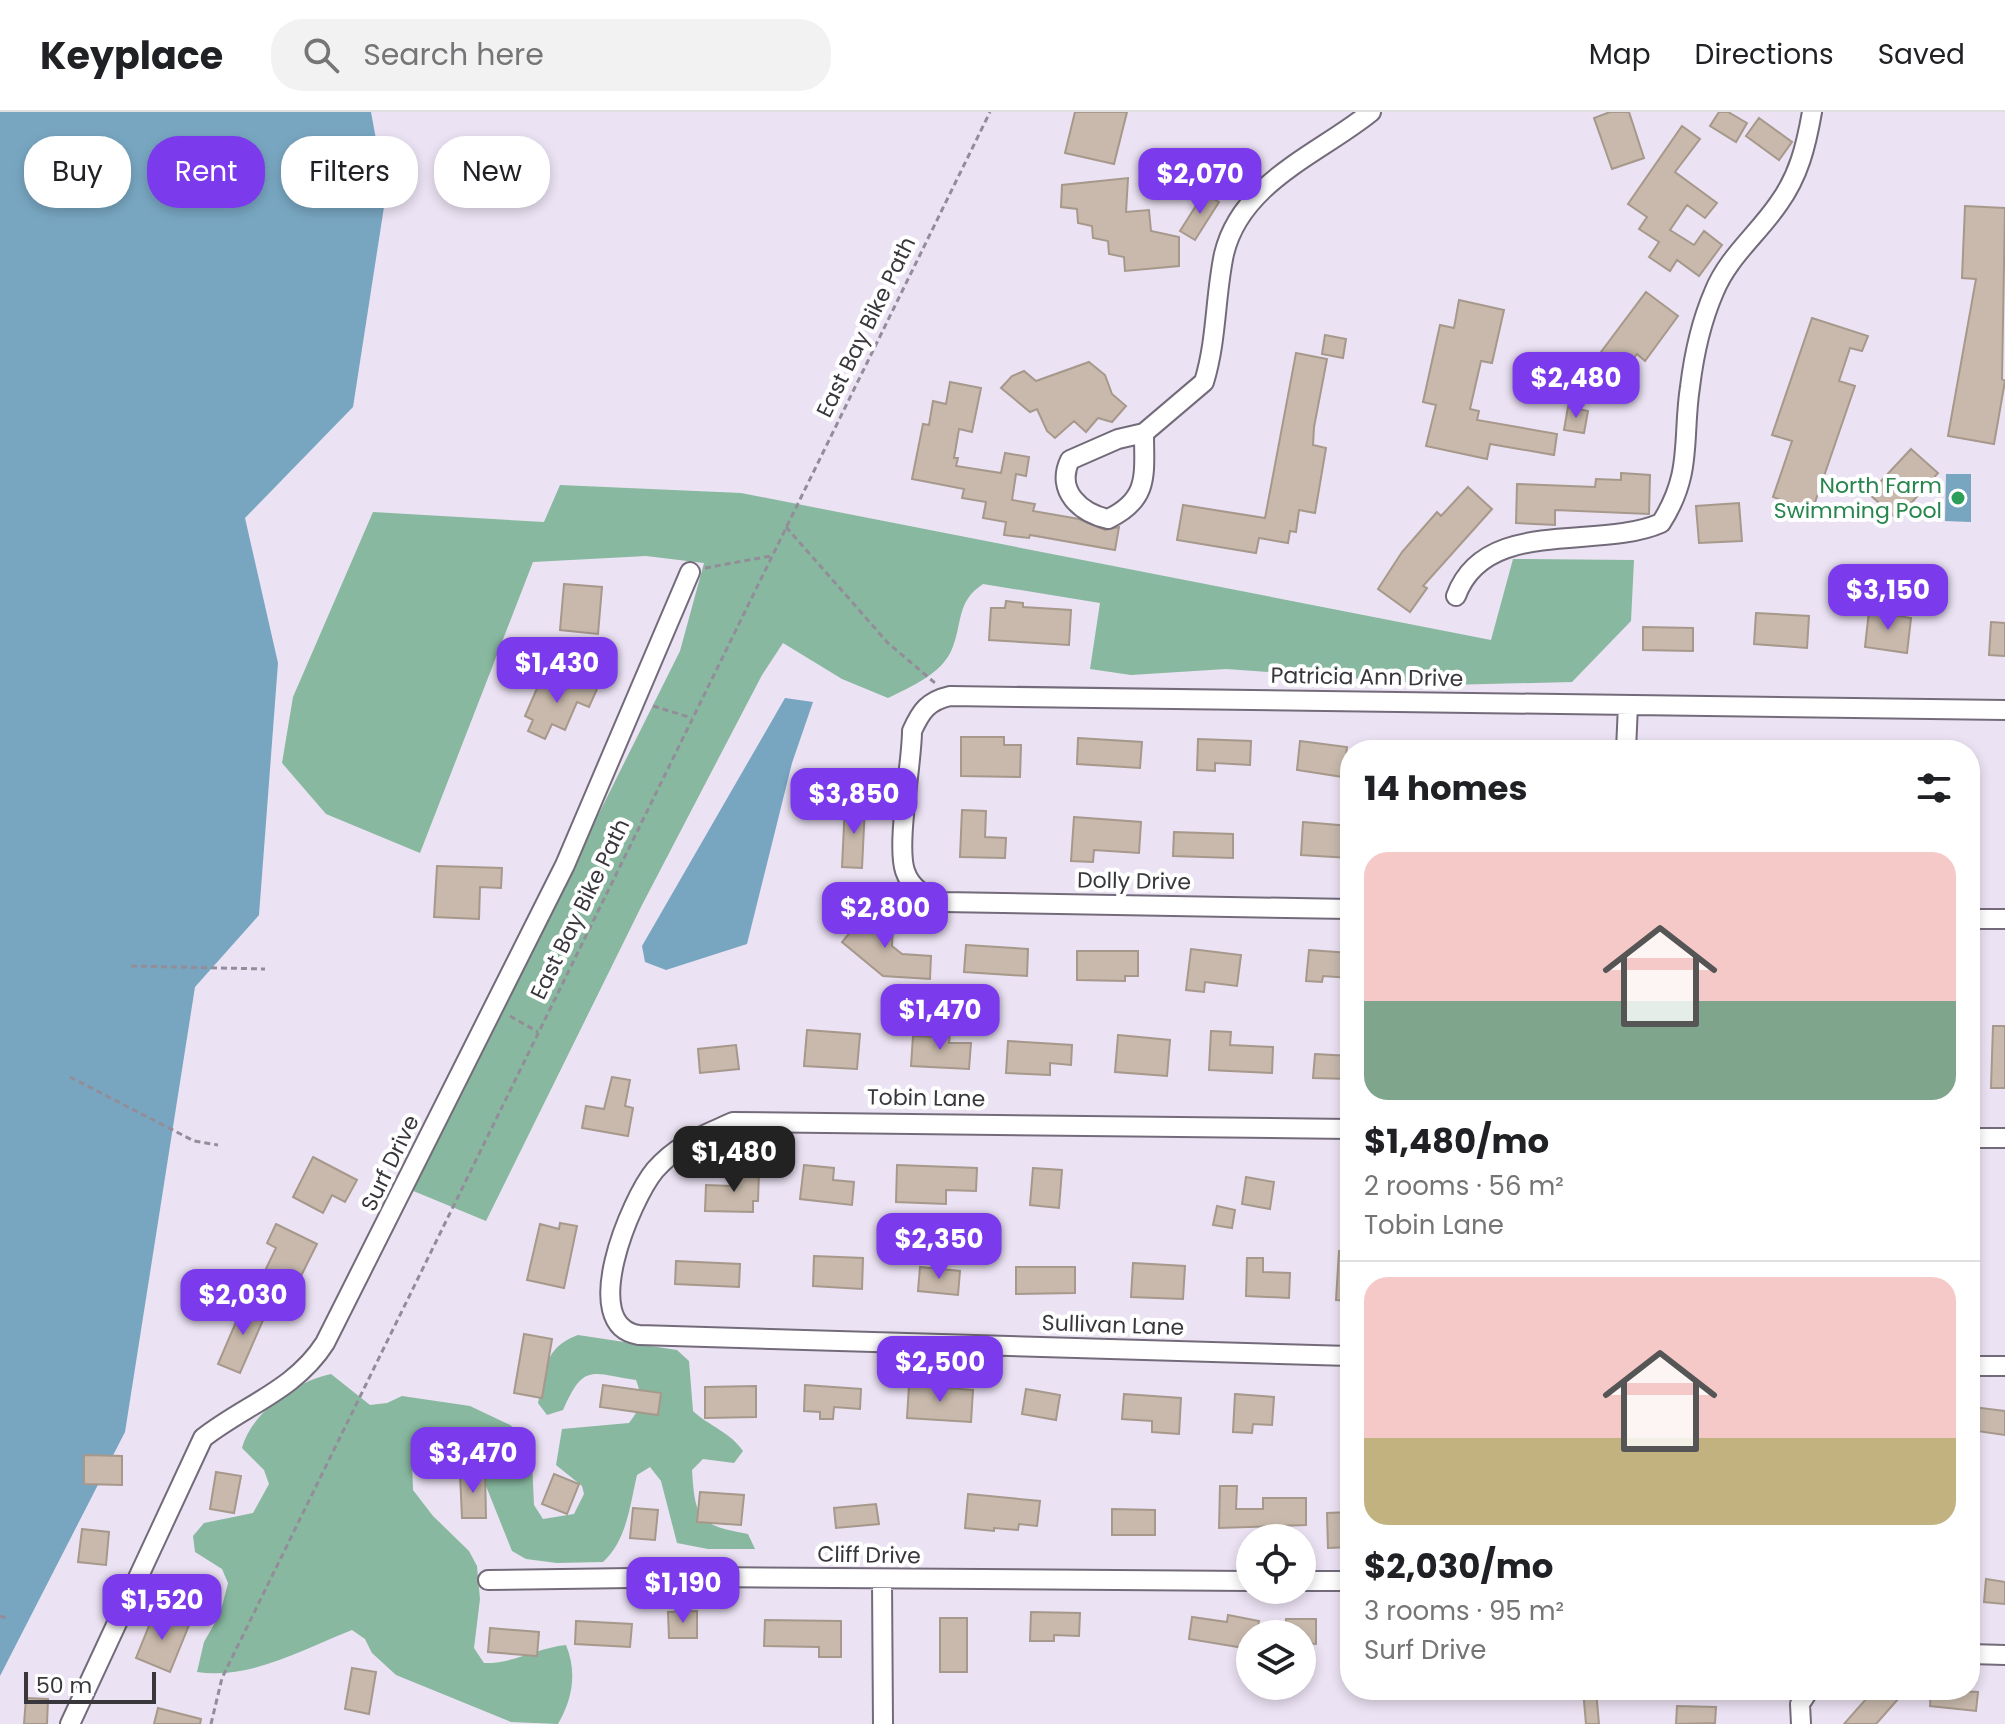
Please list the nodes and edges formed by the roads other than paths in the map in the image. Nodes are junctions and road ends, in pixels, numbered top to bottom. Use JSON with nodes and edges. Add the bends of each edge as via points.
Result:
{"nodes":[{"id":1,"x":1371,"y":112,"type":"edge"},
{"id":2,"x":1812,"y":112,"type":"edge"},
{"id":3,"x":1144,"y":433,"type":"junction"},
{"id":4,"x":690,"y":572,"type":"road end"},
{"id":5,"x":1456,"y":596,"type":"dead end"},
{"id":6,"x":1628,"y":705,"type":"junction"},
{"id":7,"x":2005,"y":710,"type":"edge"},
{"id":8,"x":1626,"y":740,"type":"edge"},
{"id":9,"x":919,"y":892,"type":"joint"},
{"id":10,"x":1340,"y":909,"type":"edge"},
{"id":11,"x":1980,"y":919,"type":"edge"},
{"id":12,"x":2005,"y":919,"type":"edge"},
{"id":13,"x":1340,"y":1129,"type":"edge"},
{"id":14,"x":1980,"y":1138,"type":"edge"},
{"id":15,"x":2005,"y":1138,"type":"edge"},
{"id":16,"x":612,"y":1300,"type":"joint"},
{"id":17,"x":1340,"y":1356,"type":"edge"},
{"id":18,"x":1980,"y":1366,"type":"edge"},
{"id":19,"x":2005,"y":1366,"type":"edge"},
{"id":20,"x":488,"y":1580,"type":"dead end"},
{"id":21,"x":882,"y":1580,"type":"junction"},
{"id":22,"x":1236,"y":1581,"type":"edge"},
{"id":23,"x":1316,"y":1581,"type":"edge"},
{"id":24,"x":1340,"y":1581,"type":"edge"},
{"id":25,"x":1980,"y":1654,"type":"edge"},
{"id":26,"x":2005,"y":1655,"type":"edge"},
{"id":27,"x":1803,"y":1700,"type":"edge"},
{"id":28,"x":70,"y":1724,"type":"edge"},
{"id":29,"x":883,"y":1724,"type":"edge"},
{"id":30,"x":1801,"y":1724,"type":"edge"}],
"edges":[{"from":1,"to":3,"type":"street","via":[[1259,191],[1245,208],[1225,251],[1204,382]]},
{"from":2,"to":5,"type":"street","via":[[1795,178],[1714,291],[1696,345],[1685,464],[1661,523],[1622,535],[1502,550],[1472,567]]},
{"from":3,"to":3,"type":"street","via":[[1070,460],[1064,471],[1067,486],[1074,502],[1089,515],[1108,519],[1133,505],[1144,473]]},
{"from":4,"to":28,"type":"street","name":"Surf Drive","via":[[565,865],[313,1361],[266,1399],[203,1438]]},
{"from":6,"to":7,"type":"street","name":"Patricia Ann Drive"},
{"from":6,"to":8,"type":"street"},
{"from":6,"to":9,"type":"street","name":"Patricia Ann Drive","via":[[950,696],[930,702],[920,713],[908,752],[904,863]]},
{"from":9,"to":10,"type":"street","name":"Dolly Drive","via":[[943,902]]},
{"from":11,"to":12,"type":"street"},
{"from":13,"to":16,"type":"street","name":"Tobin Lane","via":[[733,1122],[691,1139],[646,1181],[622,1233]]},
{"from":14,"to":15,"type":"street"},
{"from":16,"to":17,"type":"street","name":"Sullivan Lane","via":[[615,1321],[639,1335]]},
{"from":18,"to":19,"type":"street"},
{"from":20,"to":21,"type":"street","name":"Cliff Drive"},
{"from":21,"to":22,"type":"street","name":"Cliff Drive"},
{"from":21,"to":29,"type":"street"},
{"from":23,"to":24,"type":"street"},
{"from":25,"to":26,"type":"street"},
{"from":27,"to":30,"type":"street"}]}
